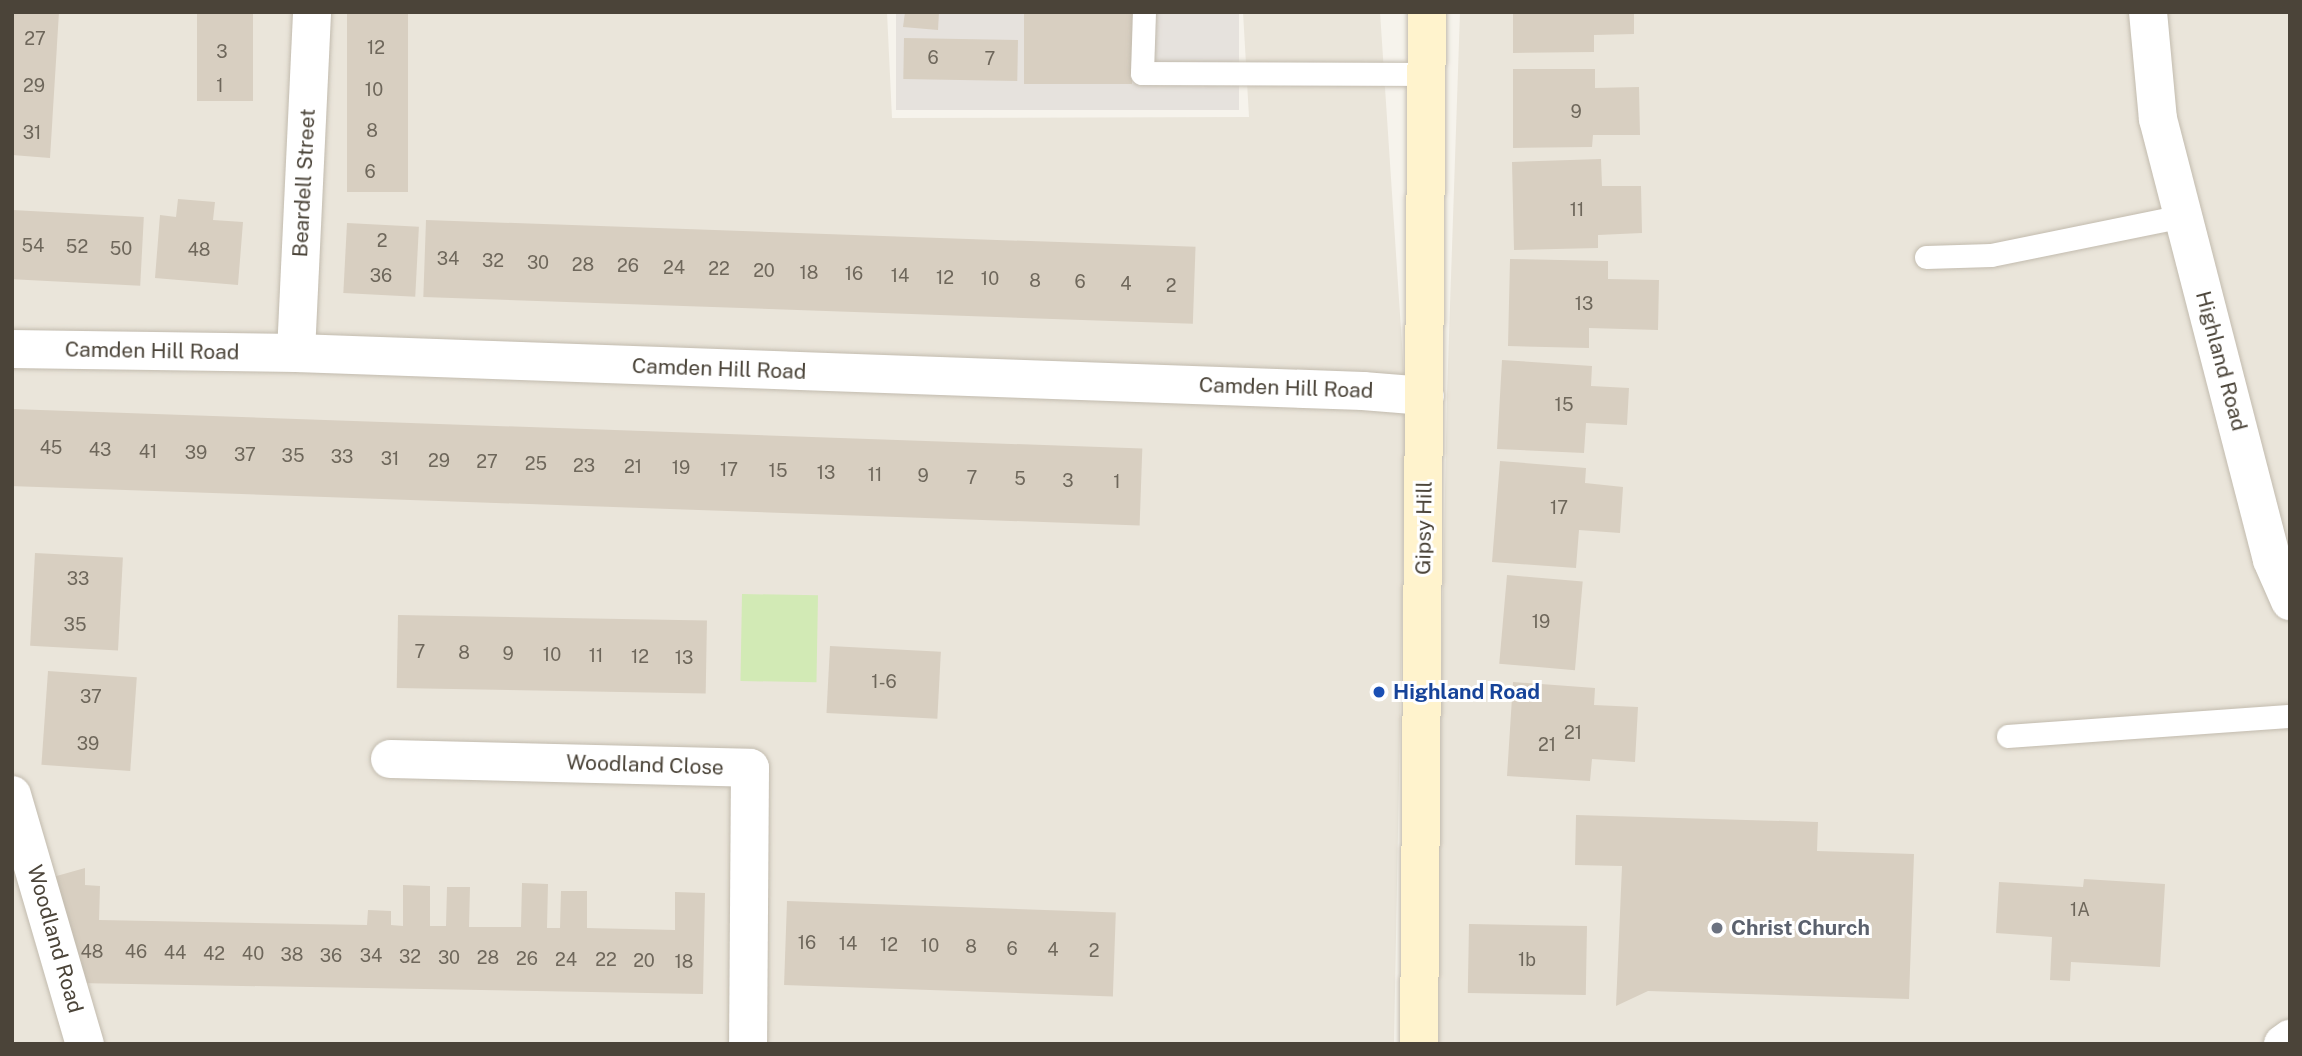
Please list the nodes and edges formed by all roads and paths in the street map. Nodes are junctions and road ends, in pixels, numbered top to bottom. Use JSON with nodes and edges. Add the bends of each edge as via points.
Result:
{"nodes":[{"id":1,"x":312,"y":12,"type":"edge"},
{"id":2,"x":1144,"y":12,"type":"edge"},
{"id":3,"x":1427,"y":12,"type":"edge"},
{"id":4,"x":2148,"y":12,"type":"edge"},
{"id":5,"x":1426,"y":74,"type":"junction"},
{"id":6,"x":2182,"y":216,"type":"junction"},
{"id":7,"x":1926,"y":257,"type":"dead end"},
{"id":8,"x":12,"y":349,"type":"edge"},
{"id":9,"x":296,"y":353,"type":"junction"},
{"id":10,"x":1425,"y":396,"type":"junction"},
{"id":11,"x":2290,"y":601,"type":"edge"},
{"id":12,"x":2290,"y":716,"type":"edge"},
{"id":13,"x":2008,"y":736,"type":"dead end"},
{"id":14,"x":390,"y":759,"type":"dead end"},
{"id":15,"x":12,"y":795,"type":"edge"},
{"id":16,"x":2290,"y":1039,"type":"edge"},
{"id":17,"x":85,"y":1044,"type":"edge"},
{"id":18,"x":748,"y":1044,"type":"edge"},
{"id":19,"x":1419,"y":1044,"type":"edge"},
{"id":20,"x":2283,"y":1044,"type":"edge"}],
"edges":[{"from":1,"to":9,"type":"street","name":"Beardell Street"},
{"from":2,"to":5,"type":"lane","via":[[1142,73]]},
{"from":3,"to":5,"type":"street","name":"Gipsy Hill"},
{"from":4,"to":6,"type":"street","name":"Highland Road","via":[[2158,119]]},
{"from":5,"to":10,"type":"street","name":"Gipsy Hill"},
{"from":6,"to":7,"type":"lane","via":[[1991,255]]},
{"from":6,"to":11,"type":"street","name":"Highland Road","via":[[2272,560]]},
{"from":8,"to":9,"type":"street","name":"Camden Hill Road"},
{"from":9,"to":10,"type":"street","name":"Camden Hill Road"},
{"from":10,"to":19,"type":"street","name":"Gipsy Hill"},
{"from":12,"to":13,"type":"lane"},
{"from":14,"to":18,"type":"street","name":"Woodland Close","via":[[750,768]]},
{"from":15,"to":17,"type":"street","name":"Woodland Road"},
{"from":16,"to":20,"type":"street"}]}
